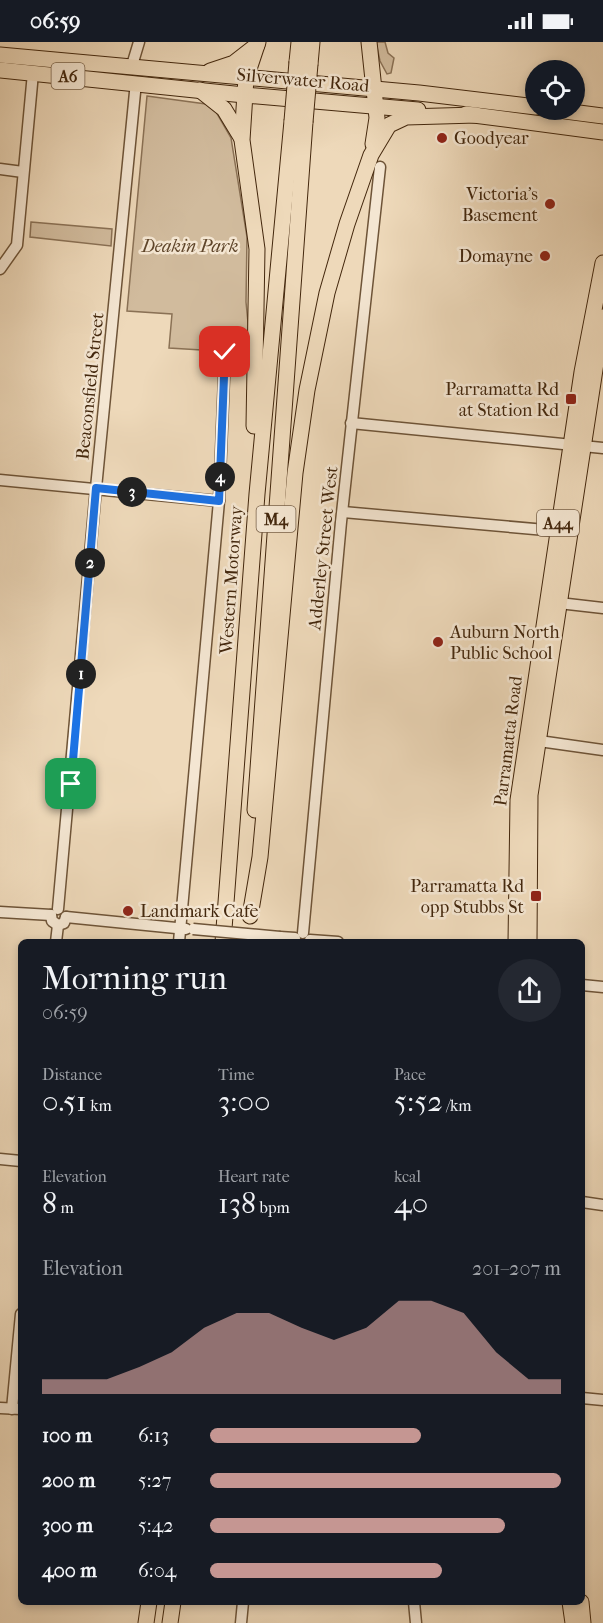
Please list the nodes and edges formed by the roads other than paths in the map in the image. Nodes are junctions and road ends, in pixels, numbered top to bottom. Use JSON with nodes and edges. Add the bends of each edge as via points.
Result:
{"nodes":[{"id":1,"x":298,"y":42,"type":"edge"},
{"id":2,"x":312,"y":42,"type":"edge"},
{"id":3,"x":372,"y":42,"type":"edge"},
{"id":4,"x":257,"y":44,"type":"edge"},
{"id":5,"x":139,"y":45,"type":"edge"},
{"id":6,"x":0,"y":55,"type":"edge"},
{"id":7,"x":304,"y":63,"type":"junction"},
{"id":8,"x":127,"y":68,"type":"junction"},
{"id":9,"x":0,"y":70,"type":"edge"},
{"id":10,"x":33,"y":73,"type":"junction"},
{"id":11,"x":193,"y":74,"type":"junction"},
{"id":12,"x":246,"y":78,"type":"junction"},
{"id":13,"x":136,"y":82,"type":"junction"},
{"id":14,"x":200,"y":90,"type":"junction"},
{"id":15,"x":376,"y":90,"type":"junction"},
{"id":16,"x":245,"y":95,"type":"junction"},
{"id":17,"x":438,"y":96,"type":"junction"},
{"id":18,"x":377,"y":106,"type":"junction"},
{"id":19,"x":525,"y":106,"type":"edge"},
{"id":20,"x":585,"y":114,"type":"edge"},
{"id":21,"x":476,"y":115,"type":"junction"},
{"id":22,"x":603,"y":116,"type":"edge"},
{"id":23,"x":299,"y":122,"type":"junction"},
{"id":24,"x":603,"y":132,"type":"edge"},
{"id":25,"x":242,"y":140,"type":"junction"},
{"id":26,"x":375,"y":161,"type":"junction"},
{"id":27,"x":0,"y":169,"type":"edge"},
{"id":28,"x":23,"y":172,"type":"junction"},
{"id":29,"x":603,"y":263,"type":"edge"},
{"id":30,"x":0,"y":269,"type":"edge"},
{"id":31,"x":603,"y":317,"type":"edge"},
{"id":32,"x":225,"y":352,"type":"dead end"},
{"id":33,"x":351,"y":423,"type":"junction"},
{"id":34,"x":577,"y":445,"type":"junction"},
{"id":35,"x":603,"y":448,"type":"edge"},
{"id":36,"x":0,"y":480,"type":"edge"},
{"id":37,"x":96,"y":488,"type":"junction"},
{"id":38,"x":258,"y":494,"type":"junction"},
{"id":39,"x":219,"y":501,"type":"junction"},
{"id":40,"x":343,"y":512,"type":"junction"},
{"id":41,"x":557,"y":531,"type":"junction"},
{"id":42,"x":559,"y":603,"type":"junction"},
{"id":43,"x":603,"y":608,"type":"edge"},
{"id":44,"x":533,"y":740,"type":"junction"},
{"id":45,"x":603,"y":750,"type":"edge"},
{"id":46,"x":0,"y":912,"type":"edge"},
{"id":47,"x":59,"y":913,"type":"junction"},
{"id":48,"x":250,"y":916,"type":"junction"},
{"id":49,"x":180,"y":928,"type":"junction"},
{"id":50,"x":56,"y":939,"type":"edge"},
{"id":51,"x":179,"y":939,"type":"edge"},
{"id":52,"x":224,"y":939,"type":"edge"},
{"id":53,"x":247,"y":939,"type":"edge"},
{"id":54,"x":303,"y":939,"type":"edge"},
{"id":55,"x":516,"y":939,"type":"edge"},
{"id":56,"x":529,"y":939,"type":"edge"},
{"id":57,"x":585,"y":985,"type":"edge"},
{"id":58,"x":603,"y":987,"type":"edge"},
{"id":59,"x":0,"y":1159,"type":"edge"},
{"id":60,"x":18,"y":1161,"type":"edge"},
{"id":61,"x":585,"y":1202,"type":"edge"},
{"id":62,"x":603,"y":1205,"type":"edge"},
{"id":63,"x":18,"y":1385,"type":"edge"},
{"id":64,"x":585,"y":1398,"type":"edge"},
{"id":65,"x":603,"y":1400,"type":"edge"},
{"id":66,"x":0,"y":1408,"type":"edge"},
{"id":67,"x":17,"y":1409,"type":"edge"},
{"id":68,"x":148,"y":1605,"type":"edge"},
{"id":69,"x":173,"y":1605,"type":"edge"},
{"id":70,"x":243,"y":1605,"type":"edge"},
{"id":71,"x":414,"y":1605,"type":"edge"},
{"id":72,"x":570,"y":1605,"type":"edge"},
{"id":73,"x":581,"y":1605,"type":"edge"},
{"id":74,"x":146,"y":1623,"type":"edge"},
{"id":75,"x":170,"y":1623,"type":"edge"},
{"id":76,"x":241,"y":1623,"type":"edge"},
{"id":77,"x":417,"y":1623,"type":"edge"},
{"id":78,"x":573,"y":1623,"type":"edge"},
{"id":79,"x":583,"y":1623,"type":"edge"}],
"edges":[{"from":1,"to":7,"type":"highway","name":"Western Motorway","number":"M4"},
{"from":2,"to":7,"type":"highway","name":"Western Motorway","number":"M4"},
{"from":3,"to":15,"type":"highway"},
{"from":3,"to":17,"type":"highway","via":[[378,67],[386,78]]},
{"from":4,"to":11,"type":"highway","via":[[230,65]]},
{"from":4,"to":12,"type":"highway"},
{"from":5,"to":8,"type":"street"},
{"from":6,"to":8,"type":"highway","name":"Silverwater Road","number":"A6"},
{"from":7,"to":23,"type":"highway","name":"Western Motorway","number":"M4","bridge":true},
{"from":8,"to":11,"type":"highway","name":"Silverwater Road","number":"A6"},
{"from":9,"to":10,"type":"highway","name":"Silverwater Road","number":"A6"},
{"from":10,"to":13,"type":"highway","name":"Silverwater Road","number":"A6"},
{"from":10,"to":28,"type":"street"},
{"from":11,"to":12,"type":"highway","name":"Silverwater Road","number":"A6"},
{"from":12,"to":15,"type":"highway","name":"Silverwater Road","number":"A6"},
{"from":12,"to":16,"type":"highway"},
{"from":13,"to":14,"type":"highway","name":"Silverwater Road","number":"A6"},
{"from":13,"to":37,"type":"street","name":"Beaconsfield Street"},
{"from":14,"to":16,"type":"highway","name":"Silverwater Road","number":"A6"},
{"from":14,"to":25,"type":"highway","via":[[224,109]]},
{"from":15,"to":17,"type":"highway","name":"Silverwater Road","number":"A6"},
{"from":15,"to":18,"type":"highway"},
{"from":16,"to":18,"type":"highway","name":"Silverwater Road","number":"A6"},
{"from":16,"to":25,"type":"highway"},
{"from":17,"to":19,"type":"highway","name":"Silverwater Road","number":"A6"},
{"from":18,"to":21,"type":"highway","name":"Silverwater Road","number":"A6"},
{"from":18,"to":26,"type":"highway","number":"M4"},
{"from":20,"to":22,"type":"highway"},
{"from":21,"to":24,"type":"highway","name":"Silverwater Road","number":"A6"},
{"from":21,"to":26,"type":"highway","number":"M4","via":[[398,120],[386,129]]},
{"from":23,"to":38,"type":"highway","name":"Western Motorway","number":"M4"},
{"from":23,"to":48,"type":"highway","name":"Western Motorway","number":"M4"},
{"from":25,"to":38,"type":"highway","via":[[257,249],[254,434]]},
{"from":26,"to":33,"type":"street","name":"Adderley Street West"},
{"from":26,"to":48,"type":"highway","number":"M4","via":[[327,293],[307,390],[295,473],[260,857]]},
{"from":27,"to":28,"type":"street"},
{"from":28,"to":30,"type":"street","via":[[17,245]]},
{"from":29,"to":34,"type":"highway","name":"Parramatta Road","number":"A44"},
{"from":31,"to":34,"type":"highway","name":"Parramatta Road","number":"A44"},
{"from":32,"to":39,"type":"street"},
{"from":33,"to":34,"type":"street"},
{"from":33,"to":40,"type":"street","name":"Adderley Street West"},
{"from":34,"to":35,"type":"street"},
{"from":34,"to":41,"type":"highway","name":"Parramatta Road","number":"A44"},
{"from":34,"to":42,"type":"highway","name":"Parramatta Road","number":"A44"},
{"from":36,"to":37,"type":"street"},
{"from":37,"to":39,"type":"street"},
{"from":37,"to":47,"type":"street","name":"Beaconsfield Street"},
{"from":38,"to":52,"type":"highway","name":"Western Motorway","number":"M4"},
{"from":39,"to":49,"type":"street"},
{"from":40,"to":41,"type":"street"},
{"from":40,"to":54,"type":"street","name":"Adderley Street West"},
{"from":41,"to":44,"type":"highway","name":"Parramatta Road","number":"A44"},
{"from":42,"to":43,"type":"street"},
{"from":42,"to":44,"type":"highway","name":"Parramatta Road","number":"A44"},
{"from":44,"to":45,"type":"street"},
{"from":44,"to":55,"type":"highway","name":"Parramatta Road","number":"A44","via":[[518,800]]},
{"from":44,"to":56,"type":"highway","name":"Parramatta Road","number":"A44"},
{"from":46,"to":47,"type":"street"},
{"from":47,"to":49,"type":"street"},
{"from":47,"to":50,"type":"street","via":[[52,921],[58,925]]},
{"from":48,"to":53,"type":"highway","name":"Western Motorway","number":"M4"},
{"from":49,"to":51,"type":"street"},
{"from":49,"to":54,"type":"street","bridge":true},
{"from":57,"to":58,"type":"street"},
{"from":59,"to":60,"type":"street"},
{"from":61,"to":62,"type":"street"},
{"from":63,"to":67,"type":"street"},
{"from":64,"to":65,"type":"street"},
{"from":66,"to":67,"type":"street"},
{"from":68,"to":74,"type":"highway"},
{"from":69,"to":75,"type":"highway"},
{"from":70,"to":76,"type":"street"},
{"from":71,"to":77,"type":"street"},
{"from":72,"to":78,"type":"highway"},
{"from":73,"to":79,"type":"highway"}]}
